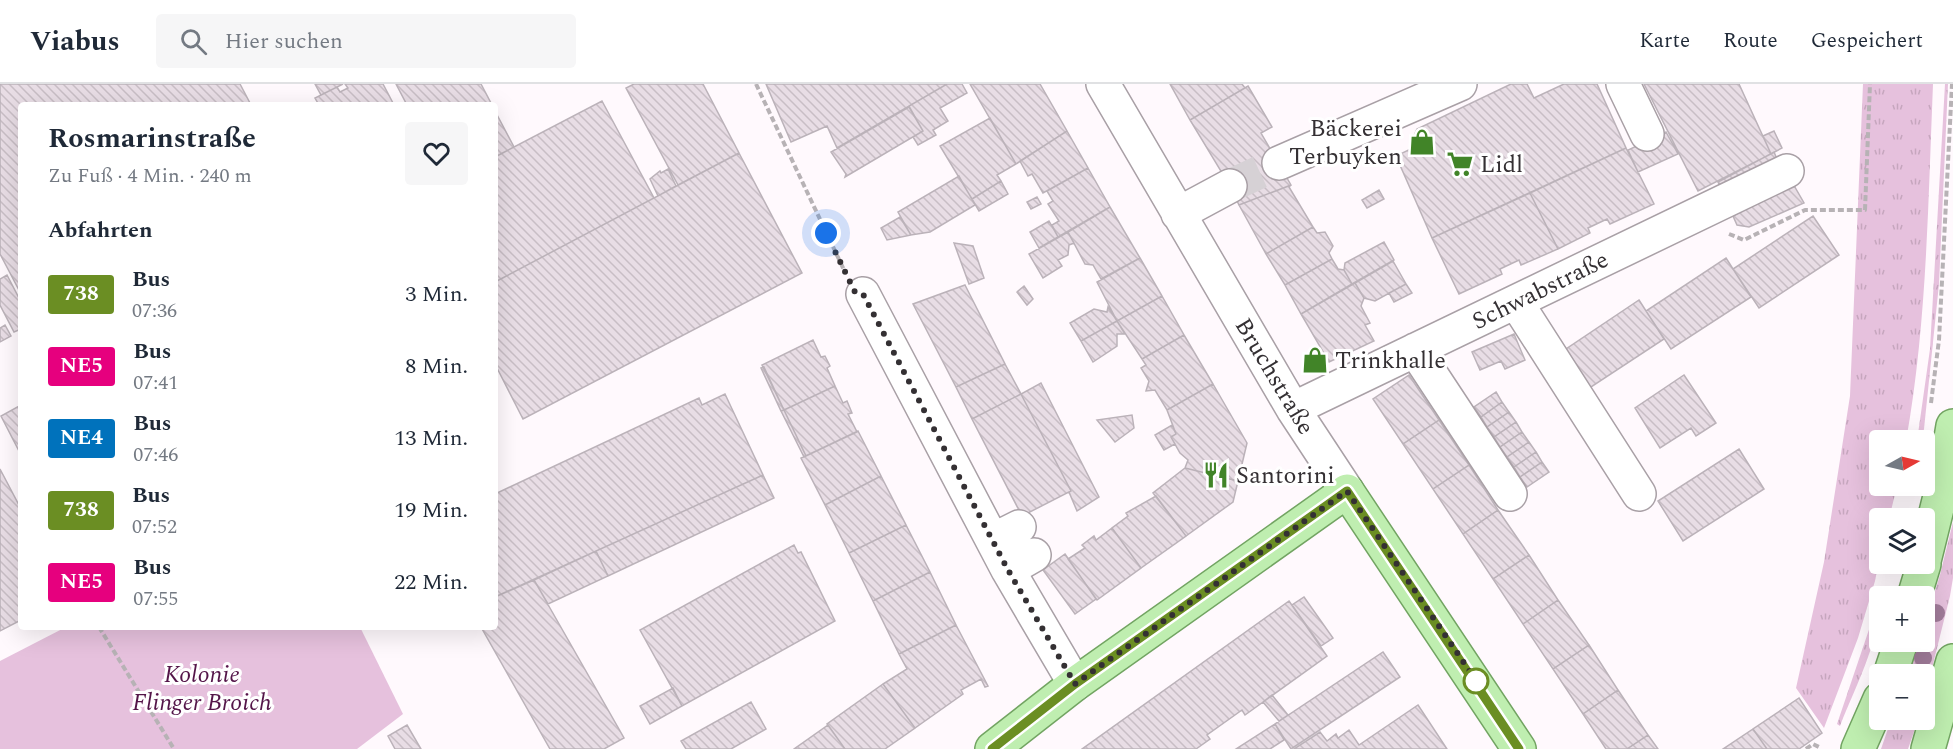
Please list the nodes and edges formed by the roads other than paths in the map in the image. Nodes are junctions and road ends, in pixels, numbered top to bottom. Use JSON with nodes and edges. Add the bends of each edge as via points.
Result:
{"nodes":[{"id":1,"x":1103,"y":84,"type":"edge"},
{"id":2,"x":1460,"y":84,"type":"edge"},
{"id":3,"x":1623,"y":84,"type":"edge"},
{"id":4,"x":1647,"y":134,"type":"dead end"},
{"id":5,"x":1279,"y":163,"type":"tunnel mouth"},
{"id":6,"x":1787,"y":171,"type":"dead end"},
{"id":7,"x":1230,"y":186,"type":"tunnel mouth"},
{"id":8,"x":1178,"y":214,"type":"junction"},
{"id":9,"x":863,"y":294,"type":"road end"},
{"id":10,"x":1516,"y":302,"type":"junction"},
{"id":11,"x":1415,"y":350,"type":"junction"},
{"id":12,"x":1293,"y":409,"type":"junction"},
{"id":13,"x":1942,"y":417,"type":"edge"},
{"id":14,"x":1347,"y":491,"type":"junction"},
{"id":15,"x":1510,"y":494,"type":"dead end"},
{"id":16,"x":1640,"y":494,"type":"dead end"},
{"id":17,"x":1935,"y":518,"type":"edge"},
{"id":18,"x":1953,"y":661,"type":"edge"},
{"id":19,"x":1075,"y":684,"type":"junction"},
{"id":20,"x":1869,"y":724,"type":"edge"},
{"id":21,"x":992,"y":749,"type":"edge"},
{"id":22,"x":1519,"y":749,"type":"edge"},
{"id":23,"x":1858,"y":749,"type":"edge"},
{"id":24,"x":1928,"y":749,"type":"edge"}],
"edges":[{"from":1,"to":8,"type":"street","name":"Bruchstraße"},
{"from":2,"to":5,"type":"street"},
{"from":3,"to":4,"type":"street"},
{"from":6,"to":10,"type":"street","name":"Schwabstraße"},
{"from":7,"to":8,"type":"street"},
{"from":8,"to":12,"type":"street","name":"Bruchstraße"},
{"from":9,"to":19,"type":"street","via":[[1014,548]]},
{"from":10,"to":11,"type":"street","name":"Schwabstraße"},
{"from":10,"to":16,"type":"street"},
{"from":11,"to":12,"type":"street","name":"Schwabstraße"},
{"from":11,"to":15,"type":"street"},
{"from":12,"to":14,"type":"street","name":"Bruchstraße"},
{"from":13,"to":17,"type":"main road","via":[[1942,490]]},
{"from":14,"to":19,"type":"main road"},
{"from":14,"to":22,"type":"main road","name":"Bruchstraße"},
{"from":18,"to":24,"type":"main road"},
{"from":19,"to":21,"type":"main road"},
{"from":20,"to":23,"type":"main road"}]}
